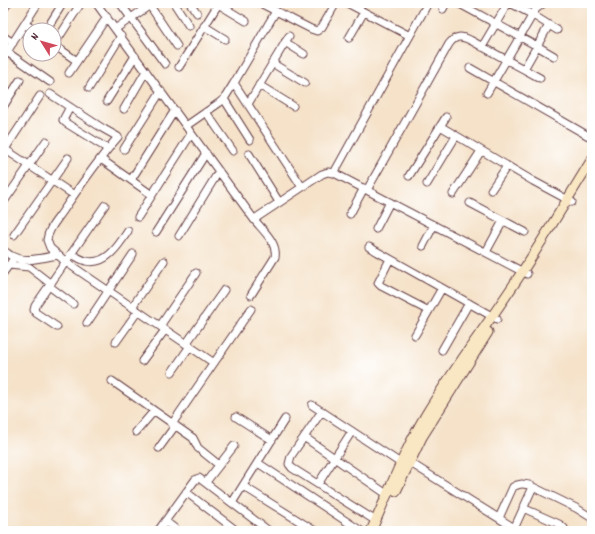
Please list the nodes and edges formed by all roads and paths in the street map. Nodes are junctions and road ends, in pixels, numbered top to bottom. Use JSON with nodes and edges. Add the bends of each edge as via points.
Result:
{"nodes":[{"id":1,"x":8,"y":3,"type":"edge"},
{"id":2,"x":38,"y":3,"type":"edge"},
{"id":3,"x":63,"y":3,"type":"edge"},
{"id":4,"x":81,"y":3,"type":"edge"},
{"id":5,"x":96,"y":3,"type":"edge"},
{"id":6,"x":120,"y":3,"type":"edge"},
{"id":7,"x":174,"y":3,"type":"edge"},
{"id":8,"x":190,"y":3,"type":"edge"},
{"id":9,"x":260,"y":3,"type":"edge"},
{"id":10,"x":336,"y":3,"type":"edge"},
{"id":11,"x":347,"y":3,"type":"edge"},
{"id":12,"x":419,"y":3,"type":"edge"},
{"id":13,"x":458,"y":3,"type":"edge"},
{"id":14,"x":509,"y":3,"type":"edge"},
{"id":15,"x":544,"y":3,"type":"edge"},
{"id":16,"x":150,"y":4,"type":"edge"},
{"id":17,"x":219,"y":4,"type":"edge"},
{"id":18,"x":427,"y":5,"type":"edge"},
{"id":19,"x":3,"y":10,"type":"edge"},
{"id":20,"x":276,"y":11,"type":"junction"},
{"id":21,"x":364,"y":12,"type":"junction"},
{"id":22,"x":197,"y":13,"type":"dead end"},
{"id":23,"x":533,"y":14,"type":"junction"},
{"id":24,"x":107,"y":17,"type":"junction"},
{"id":25,"x":132,"y":18,"type":"junction"},
{"id":26,"x":246,"y":21,"type":"dead end"},
{"id":27,"x":26,"y":22,"type":"edge"},
{"id":28,"x":51,"y":22,"type":"edge"},
{"id":29,"x":495,"y":24,"type":"junction"},
{"id":30,"x":549,"y":25,"type":"junction"},
{"id":31,"x":189,"y":26,"type":"dead end"},
{"id":32,"x":204,"y":26,"type":"junction"},
{"id":33,"x":22,"y":29,"type":"edge"},
{"id":34,"x":116,"y":29,"type":"junction"},
{"id":35,"x":557,"y":30,"type":"dead end"},
{"id":36,"x":62,"y":33,"type":"edge"},
{"id":37,"x":3,"y":36,"type":"edge"},
{"id":38,"x":121,"y":36,"type":"junction"},
{"id":39,"x":410,"y":36,"type":"junction"},
{"id":40,"x":520,"y":37,"type":"junction"},
{"id":41,"x":349,"y":38,"type":"dead end"},
{"id":42,"x":225,"y":39,"type":"dead end"},
{"id":43,"x":13,"y":43,"type":"junction"},
{"id":44,"x":177,"y":46,"type":"dead end"},
{"id":45,"x":482,"y":46,"type":"junction"},
{"id":46,"x":537,"y":46,"type":"junction"},
{"id":47,"x":62,"y":51,"type":"edge"},
{"id":48,"x":304,"y":54,"type":"dead end"},
{"id":49,"x":5,"y":55,"type":"edge"},
{"id":50,"x":134,"y":56,"type":"junction"},
{"id":51,"x":554,"y":56,"type":"dead end"},
{"id":52,"x":506,"y":60,"type":"junction"},
{"id":53,"x":77,"y":61,"type":"junction"},
{"id":54,"x":272,"y":63,"type":"junction"},
{"id":55,"x":164,"y":64,"type":"dead end"},
{"id":56,"x":179,"y":67,"type":"dead end"},
{"id":57,"x":470,"y":68,"type":"dead end"},
{"id":58,"x":524,"y":69,"type":"junction"},
{"id":59,"x":146,"y":71,"type":"junction"},
{"id":60,"x":69,"y":73,"type":"dead end"},
{"id":61,"x":540,"y":78,"type":"dead end"},
{"id":62,"x":20,"y":80,"type":"dead end"},
{"id":63,"x":494,"y":81,"type":"junction"},
{"id":64,"x":50,"y":82,"type":"dead end"},
{"id":65,"x":234,"y":83,"type":"junction"},
{"id":66,"x":305,"y":83,"type":"dead end"},
{"id":67,"x":259,"y":85,"type":"junction"},
{"id":68,"x":89,"y":88,"type":"dead end"},
{"id":69,"x":161,"y":91,"type":"junction"},
{"id":70,"x":487,"y":93,"type":"dead end"},
{"id":71,"x":50,"y":94,"type":"dead end"},
{"id":72,"x":40,"y":96,"type":"dead end"},
{"id":73,"x":224,"y":99,"type":"junction"},
{"id":74,"x":108,"y":101,"type":"dead end"},
{"id":75,"x":248,"y":104,"type":"junction"},
{"id":76,"x":293,"y":106,"type":"dead end"},
{"id":77,"x":3,"y":107,"type":"edge"},
{"id":78,"x":70,"y":107,"type":"junction"},
{"id":79,"x":124,"y":109,"type":"dead end"},
{"id":80,"x":174,"y":110,"type":"junction"},
{"id":81,"x":206,"y":112,"type":"junction"},
{"id":82,"x":446,"y":117,"type":"dead end"},
{"id":83,"x":186,"y":126,"type":"junction"},
{"id":84,"x":440,"y":126,"type":"junction"},
{"id":85,"x":191,"y":134,"type":"junction"},
{"id":86,"x":456,"y":136,"type":"junction"},
{"id":87,"x":592,"y":138,"type":"edge"},
{"id":88,"x":250,"y":140,"type":"dead end"},
{"id":89,"x":46,"y":141,"type":"dead end"},
{"id":90,"x":108,"y":149,"type":"junction"},
{"id":91,"x":124,"y":149,"type":"dead end"},
{"id":92,"x":481,"y":150,"type":"junction"},
{"id":93,"x":4,"y":151,"type":"edge"},
{"id":94,"x":233,"y":151,"type":"dead end"},
{"id":95,"x":206,"y":153,"type":"junction"},
{"id":96,"x":249,"y":154,"type":"dead end"},
{"id":97,"x":68,"y":158,"type":"dead end"},
{"id":98,"x":101,"y":159,"type":"junction"},
{"id":99,"x":592,"y":159,"type":"edge"},
{"id":100,"x":29,"y":165,"type":"junction"},
{"id":101,"x":507,"y":166,"type":"junction"},
{"id":102,"x":219,"y":171,"type":"junction"},
{"id":103,"x":588,"y":172,"type":"edge"},
{"id":104,"x":334,"y":173,"type":"junction"},
{"id":105,"x":410,"y":176,"type":"dead end"},
{"id":106,"x":132,"y":180,"type":"junction"},
{"id":107,"x":52,"y":181,"type":"junction"},
{"id":108,"x":427,"y":184,"type":"dead end"},
{"id":109,"x":302,"y":187,"type":"junction"},
{"id":110,"x":365,"y":189,"type":"junction"},
{"id":111,"x":492,"y":190,"type":"dead end"},
{"id":112,"x":452,"y":194,"type":"dead end"},
{"id":113,"x":74,"y":195,"type":"junction"},
{"id":114,"x":152,"y":195,"type":"junction"},
{"id":115,"x":569,"y":201,"type":"junction"},
{"id":116,"x":279,"y":202,"type":"junction"},
{"id":117,"x":390,"y":202,"type":"junction"},
{"id":118,"x":3,"y":203,"type":"edge"},
{"id":119,"x":470,"y":203,"type":"dead end"},
{"id":120,"x":105,"y":205,"type":"dead end"},
{"id":121,"x":350,"y":214,"type":"dead end"},
{"id":122,"x":138,"y":217,"type":"dead end"},
{"id":123,"x":253,"y":218,"type":"junction"},
{"id":124,"x":504,"y":221,"type":"junction"},
{"id":125,"x":434,"y":225,"type":"junction"},
{"id":126,"x":376,"y":228,"type":"dead end"},
{"id":127,"x":128,"y":231,"type":"dead end"},
{"id":128,"x":156,"y":232,"type":"dead end"},
{"id":129,"x":525,"y":232,"type":"dead end"},
{"id":130,"x":14,"y":235,"type":"dead end"},
{"id":131,"x":179,"y":236,"type":"dead end"},
{"id":132,"x":423,"y":246,"type":"dead end"},
{"id":133,"x":369,"y":247,"type":"dead end"},
{"id":134,"x":3,"y":250,"type":"edge"},
{"id":135,"x":486,"y":252,"type":"junction"},
{"id":136,"x":71,"y":254,"type":"junction"},
{"id":137,"x":133,"y":254,"type":"dead end"},
{"id":138,"x":58,"y":255,"type":"junction"},
{"id":139,"x":14,"y":258,"type":"junction"},
{"id":140,"x":390,"y":259,"type":"junction"},
{"id":141,"x":164,"y":261,"type":"dead end"},
{"id":142,"x":66,"y":262,"type":"junction"},
{"id":143,"x":9,"y":264,"type":"junction"},
{"id":144,"x":3,"y":273,"type":"edge"},
{"id":145,"x":196,"y":273,"type":"dead end"},
{"id":146,"x":525,"y":273,"type":"junction"},
{"id":147,"x":50,"y":285,"type":"junction"},
{"id":148,"x":442,"y":288,"type":"junction"},
{"id":149,"x":224,"y":290,"type":"dead end"},
{"id":150,"x":109,"y":291,"type":"junction"},
{"id":151,"x":251,"y":294,"type":"dead end"},
{"id":152,"x":469,"y":303,"type":"junction"},
{"id":153,"x":73,"y":304,"type":"dead end"},
{"id":154,"x":135,"y":309,"type":"junction"},
{"id":155,"x":251,"y":309,"type":"dead end"},
{"id":156,"x":429,"y":311,"type":"junction"},
{"id":157,"x":494,"y":318,"type":"junction"},
{"id":158,"x":87,"y":323,"type":"dead end"},
{"id":159,"x":57,"y":327,"type":"dead end"},
{"id":160,"x":163,"y":328,"type":"junction"},
{"id":161,"x":415,"y":334,"type":"dead end"},
{"id":162,"x":116,"y":342,"type":"dead end"},
{"id":163,"x":188,"y":345,"type":"junction"},
{"id":164,"x":442,"y":350,"type":"dead end"},
{"id":165,"x":142,"y":361,"type":"dead end"},
{"id":166,"x":214,"y":363,"type":"junction"},
{"id":167,"x":172,"y":372,"type":"dead end"},
{"id":168,"x":112,"y":380,"type":"dead end"},
{"id":169,"x":312,"y":405,"type":"dead end"},
{"id":170,"x":154,"y":411,"type":"junction"},
{"id":171,"x":322,"y":411,"type":"junction"},
{"id":172,"x":236,"y":417,"type":"dead end"},
{"id":173,"x":285,"y":419,"type":"dead end"},
{"id":174,"x":174,"y":425,"type":"junction"},
{"id":175,"x":352,"y":431,"type":"junction"},
{"id":176,"x":136,"y":432,"type":"dead end"},
{"id":177,"x":304,"y":437,"type":"junction"},
{"id":178,"x":272,"y":440,"type":"junction"},
{"id":179,"x":234,"y":446,"type":"dead end"},
{"id":180,"x":159,"y":448,"type":"dead end"},
{"id":181,"x":335,"y":458,"type":"junction"},
{"id":182,"x":258,"y":463,"type":"junction"},
{"id":183,"x":406,"y":464,"type":"junction"},
{"id":184,"x":219,"y":465,"type":"junction"},
{"id":185,"x":206,"y":482,"type":"junction"},
{"id":186,"x":318,"y":484,"type":"junction"},
{"id":187,"x":243,"y":486,"type":"junction"},
{"id":188,"x":533,"y":487,"type":"junction"},
{"id":189,"x":186,"y":492,"type":"junction"},
{"id":190,"x":388,"y":495,"type":"junction"},
{"id":191,"x":232,"y":503,"type":"junction"},
{"id":192,"x":523,"y":508,"type":"junction"},
{"id":193,"x":499,"y":518,"type":"junction"},
{"id":194,"x":592,"y":518,"type":"edge"},
{"id":195,"x":165,"y":521,"type":"junction"},
{"id":196,"x":376,"y":521,"type":"junction"},
{"id":197,"x":515,"y":530,"type":"edge"},
{"id":198,"x":158,"y":531,"type":"edge"},
{"id":199,"x":178,"y":531,"type":"edge"},
{"id":200,"x":237,"y":531,"type":"edge"},
{"id":201,"x":268,"y":531,"type":"edge"},
{"id":202,"x":315,"y":531,"type":"edge"},
{"id":203,"x":361,"y":531,"type":"edge"},
{"id":204,"x":371,"y":531,"type":"edge"},
{"id":205,"x":378,"y":531,"type":"edge"},
{"id":206,"x":565,"y":531,"type":"edge"}],
"edges":[{"from":1,"to":19,"type":"street"},
{"from":2,"to":27,"type":"street"},
{"from":3,"to":28,"type":"street"},
{"from":4,"to":36,"type":"street"},
{"from":5,"to":24,"type":"street"},
{"from":6,"to":25,"type":"street"},
{"from":7,"to":31,"type":"street"},
{"from":8,"to":22,"type":"street"},
{"from":9,"to":20,"type":"street"},
{"from":10,"to":20,"type":"street","via":[[322,27],[317,30]]},
{"from":11,"to":21,"type":"street"},
{"from":12,"to":18,"type":"street"},
{"from":13,"to":29,"type":"street"},
{"from":14,"to":23,"type":"street"},
{"from":14,"to":29,"type":"street"},
{"from":15,"to":23,"type":"street"},
{"from":16,"to":25,"type":"street"},
{"from":16,"to":44,"type":"street"},
{"from":17,"to":26,"type":"street"},
{"from":17,"to":32,"type":"street"},
{"from":18,"to":39,"type":"street"},
{"from":20,"to":65,"type":"street"},
{"from":21,"to":39,"type":"street"},
{"from":21,"to":41,"type":"street"},
{"from":23,"to":30,"type":"street"},
{"from":23,"to":40,"type":"street"},
{"from":24,"to":34,"type":"street"},
{"from":24,"to":53,"type":"street"},
{"from":25,"to":34,"type":"street"},
{"from":25,"to":55,"type":"street"},
{"from":29,"to":40,"type":"street"},
{"from":29,"to":45,"type":"street"},
{"from":30,"to":35,"type":"street"},
{"from":30,"to":46,"type":"street"},
{"from":32,"to":42,"type":"street"},
{"from":32,"to":56,"type":"street"},
{"from":33,"to":43,"type":"street"},
{"from":34,"to":38,"type":"street"},
{"from":37,"to":43,"type":"street"},
{"from":38,"to":50,"type":"street"},
{"from":38,"to":68,"type":"street"},
{"from":39,"to":104,"type":"street"},
{"from":40,"to":46,"type":"street"},
{"from":40,"to":52,"type":"street"},
{"from":43,"to":49,"type":"street"},
{"from":45,"to":52,"type":"street"},
{"from":45,"to":110,"type":"street","via":[[462,36],[449,44]]},
{"from":46,"to":51,"type":"street"},
{"from":46,"to":58,"type":"street"},
{"from":47,"to":53,"type":"street"},
{"from":48,"to":54,"type":"street","via":[[287,39]]},
{"from":49,"to":64,"type":"street"},
{"from":50,"to":59,"type":"street"},
{"from":50,"to":74,"type":"street"},
{"from":52,"to":58,"type":"street"},
{"from":52,"to":63,"type":"street"},
{"from":53,"to":60,"type":"street"},
{"from":54,"to":66,"type":"street"},
{"from":54,"to":67,"type":"street"},
{"from":57,"to":63,"type":"street"},
{"from":58,"to":61,"type":"street"},
{"from":59,"to":69,"type":"street"},
{"from":59,"to":79,"type":"street"},
{"from":62,"to":77,"type":"street"},
{"from":63,"to":70,"type":"street"},
{"from":63,"to":87,"type":"street"},
{"from":65,"to":73,"type":"street"},
{"from":65,"to":75,"type":"street"},
{"from":67,"to":75,"type":"street"},
{"from":67,"to":76,"type":"street"},
{"from":69,"to":80,"type":"street"},
{"from":69,"to":91,"type":"street"},
{"from":71,"to":78,"type":"street"},
{"from":72,"to":93,"type":"street"},
{"from":73,"to":81,"type":"street"},
{"from":73,"to":88,"type":"street"},
{"from":75,"to":109,"type":"street"},
{"from":78,"to":90,"type":"street","via":[[63,120]]},
{"from":78,"to":90,"type":"street","via":[[118,137]]},
{"from":80,"to":83,"type":"street"},
{"from":80,"to":106,"type":"street"},
{"from":81,"to":83,"type":"street"},
{"from":81,"to":94,"type":"street"},
{"from":82,"to":84,"type":"street"},
{"from":83,"to":85,"type":"street"},
{"from":84,"to":86,"type":"street"},
{"from":84,"to":105,"type":"street"},
{"from":85,"to":95,"type":"street"},
{"from":85,"to":114,"type":"street"},
{"from":86,"to":92,"type":"street"},
{"from":86,"to":108,"type":"street"},
{"from":89,"to":100,"type":"street"},
{"from":90,"to":98,"type":"street"},
{"from":92,"to":101,"type":"street"},
{"from":92,"to":112,"type":"street"},
{"from":93,"to":100,"type":"street"},
{"from":95,"to":102,"type":"street"},
{"from":95,"to":128,"type":"street"},
{"from":96,"to":116,"type":"street"},
{"from":97,"to":107,"type":"street"},
{"from":98,"to":106,"type":"street"},
{"from":98,"to":113,"type":"street"},
{"from":99,"to":103,"type":"main road"},
{"from":100,"to":107,"type":"street"},
{"from":100,"to":118,"type":"street"},
{"from":101,"to":111,"type":"street"},
{"from":101,"to":115,"type":"street"},
{"from":102,"to":123,"type":"street"},
{"from":102,"to":131,"type":"street"},
{"from":103,"to":115,"type":"main road"},
{"from":104,"to":109,"type":"street","via":[[322,174]]},
{"from":104,"to":110,"type":"street"},
{"from":106,"to":114,"type":"street"},
{"from":107,"to":113,"type":"street"},
{"from":107,"to":130,"type":"street"},
{"from":109,"to":116,"type":"street"},
{"from":110,"to":117,"type":"street"},
{"from":110,"to":121,"type":"street"},
{"from":113,"to":138,"type":"street","via":[[47,236],[50,248]]},
{"from":114,"to":122,"type":"street"},
{"from":115,"to":146,"type":"main road"},
{"from":116,"to":123,"type":"street"},
{"from":117,"to":125,"type":"street"},
{"from":117,"to":126,"type":"street"},
{"from":119,"to":124,"type":"street"},
{"from":120,"to":136,"type":"street"},
{"from":123,"to":151,"type":"street","via":[[275,246],[276,252]]},
{"from":124,"to":129,"type":"street"},
{"from":124,"to":135,"type":"street"},
{"from":125,"to":132,"type":"street"},
{"from":125,"to":135,"type":"street"},
{"from":127,"to":136,"type":"street","via":[[110,255],[96,261],[86,261]]},
{"from":133,"to":140,"type":"street"},
{"from":134,"to":139,"type":"street"},
{"from":135,"to":146,"type":"street"},
{"from":136,"to":142,"type":"street"},
{"from":137,"to":150,"type":"street"},
{"from":138,"to":139,"type":"street"},
{"from":138,"to":142,"type":"street"},
{"from":139,"to":143,"type":"street"},
{"from":140,"to":148,"type":"street"},
{"from":140,"to":156,"type":"street","via":[[378,283]]},
{"from":141,"to":154,"type":"street"},
{"from":142,"to":147,"type":"street"},
{"from":142,"to":150,"type":"street"},
{"from":143,"to":144,"type":"street"},
{"from":143,"to":147,"type":"street","via":[[29,267]]},
{"from":145,"to":160,"type":"street"},
{"from":146,"to":157,"type":"main road"},
{"from":147,"to":153,"type":"street"},
{"from":147,"to":159,"type":"street","via":[[34,310]]},
{"from":148,"to":152,"type":"street"},
{"from":148,"to":156,"type":"street"},
{"from":149,"to":163,"type":"street"},
{"from":150,"to":154,"type":"street"},
{"from":150,"to":158,"type":"street"},
{"from":152,"to":157,"type":"street"},
{"from":152,"to":164,"type":"street"},
{"from":154,"to":160,"type":"street"},
{"from":154,"to":162,"type":"street"},
{"from":155,"to":166,"type":"street"},
{"from":156,"to":161,"type":"street"},
{"from":157,"to":183,"type":"main road","via":[[450,376],[426,414],[405,452]]},
{"from":160,"to":163,"type":"street"},
{"from":160,"to":165,"type":"street"},
{"from":163,"to":166,"type":"street"},
{"from":163,"to":167,"type":"street"},
{"from":166,"to":174,"type":"street"},
{"from":168,"to":170,"type":"street"},
{"from":169,"to":171,"type":"street"},
{"from":170,"to":174,"type":"street"},
{"from":170,"to":176,"type":"street"},
{"from":171,"to":175,"type":"street"},
{"from":171,"to":177,"type":"street"},
{"from":172,"to":178,"type":"street"},
{"from":173,"to":178,"type":"street"},
{"from":174,"to":180,"type":"street"},
{"from":174,"to":184,"type":"street","via":[[193,438],[198,448]]},
{"from":175,"to":181,"type":"street"},
{"from":175,"to":183,"type":"street"},
{"from":177,"to":181,"type":"street"},
{"from":177,"to":186,"type":"street","via":[[291,456],[289,464]]},
{"from":178,"to":182,"type":"street"},
{"from":179,"to":184,"type":"street"},
{"from":181,"to":186,"type":"street"},
{"from":181,"to":190,"type":"street"},
{"from":182,"to":187,"type":"street"},
{"from":182,"to":203,"type":"street"},
{"from":183,"to":190,"type":"main road"},
{"from":183,"to":193,"type":"street"},
{"from":183,"to":205,"type":"main road"},
{"from":184,"to":185,"type":"street"},
{"from":185,"to":189,"type":"street","via":[[197,479]]},
{"from":185,"to":191,"type":"street"},
{"from":186,"to":196,"type":"street"},
{"from":187,"to":191,"type":"street"},
{"from":187,"to":202,"type":"street"},
{"from":188,"to":192,"type":"street"},
{"from":188,"to":193,"type":"street","via":[[517,484]]},
{"from":188,"to":194,"type":"street"},
{"from":189,"to":195,"type":"street"},
{"from":189,"to":200,"type":"street"},
{"from":190,"to":196,"type":"main road"},
{"from":191,"to":201,"type":"street"},
{"from":192,"to":197,"type":"street"},
{"from":192,"to":206,"type":"street","via":[[559,524]]},
{"from":193,"to":197,"type":"street"},
{"from":195,"to":198,"type":"street"},
{"from":195,"to":199,"type":"street"},
{"from":196,"to":204,"type":"main road"}]}
